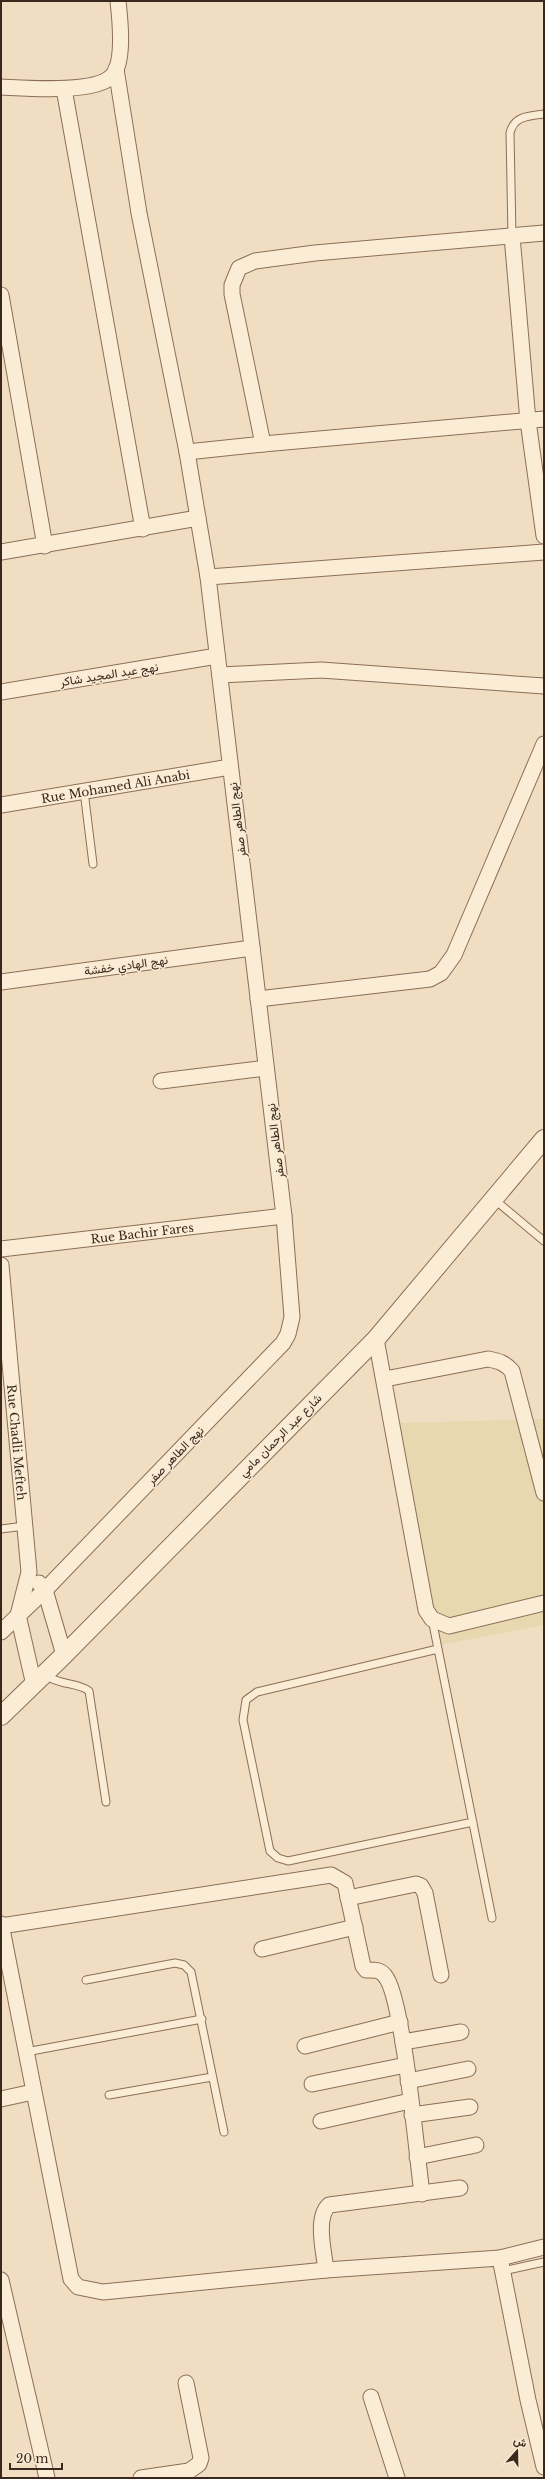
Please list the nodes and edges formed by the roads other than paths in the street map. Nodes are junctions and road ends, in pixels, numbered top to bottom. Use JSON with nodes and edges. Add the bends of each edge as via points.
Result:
{"nodes":[{"id":1,"x":118,"y":1,"type":"edge"},
{"id":2,"x":116,"y":69,"type":"junction"},
{"id":3,"x":1,"y":87,"type":"edge"},
{"id":4,"x":64,"y":89,"type":"junction"},
{"id":5,"x":544,"y":114,"type":"edge"},
{"id":6,"x":544,"y":233,"type":"edge"},
{"id":7,"x":512,"y":236,"type":"junction"},
{"id":8,"x":1,"y":295,"type":"edge"},
{"id":9,"x":544,"y":419,"type":"edge"},
{"id":10,"x":528,"y":421,"type":"junction"},
{"id":11,"x":263,"y":444,"type":"junction"},
{"id":12,"x":187,"y":452,"type":"junction"},
{"id":13,"x":198,"y":518,"type":"junction"},
{"id":14,"x":143,"y":529,"type":"junction"},
{"id":15,"x":544,"y":536,"type":"edge"},
{"id":16,"x":45,"y":546,"type":"junction"},
{"id":17,"x":1,"y":552,"type":"edge"},
{"id":18,"x":544,"y":552,"type":"edge"},
{"id":19,"x":208,"y":577,"type":"junction"},
{"id":20,"x":217,"y":656,"type":"junction"},
{"id":21,"x":220,"y":675,"type":"junction"},
{"id":22,"x":544,"y":686,"type":"edge"},
{"id":23,"x":1,"y":692,"type":"edge"},
{"id":24,"x":544,"y":744,"type":"edge"},
{"id":25,"x":230,"y":767,"type":"junction"},
{"id":26,"x":84,"y":791,"type":"junction"},
{"id":27,"x":1,"y":805,"type":"edge"},
{"id":28,"x":93,"y":864,"type":"dead end"},
{"id":29,"x":252,"y":948,"type":"junction"},
{"id":30,"x":1,"y":982,"type":"edge"},
{"id":31,"x":258,"y":999,"type":"junction"},
{"id":32,"x":266,"y":1068,"type":"junction"},
{"id":33,"x":161,"y":1081,"type":"dead end"},
{"id":34,"x":544,"y":1140,"type":"edge"},
{"id":35,"x":495,"y":1200,"type":"junction"},
{"id":36,"x":284,"y":1216,"type":"junction"},
{"id":37,"x":544,"y":1240,"type":"edge"},
{"id":38,"x":1,"y":1249,"type":"edge"},
{"id":39,"x":1,"y":1265,"type":"edge"},
{"id":40,"x":376,"y":1339,"type":"junction"},
{"id":41,"x":385,"y":1379,"type":"junction"},
{"id":42,"x":544,"y":1493,"type":"edge"},
{"id":43,"x":25,"y":1526,"type":"junction"},
{"id":44,"x":1,"y":1529,"type":"edge"},
{"id":45,"x":29,"y":1572,"type":"junction"},
{"id":46,"x":45,"y":1590,"type":"junction"},
{"id":47,"x":544,"y":1603,"type":"edge"},
{"id":48,"x":18,"y":1615,"type":"junction"},
{"id":49,"x":432,"y":1619,"type":"junction"},
{"id":50,"x":1,"y":1632,"type":"edge"},
{"id":51,"x":438,"y":1649,"type":"junction"},
{"id":52,"x":64,"y":1655,"type":"junction"},
{"id":53,"x":39,"y":1680,"type":"junction"},
{"id":54,"x":1,"y":1716,"type":"edge"},
{"id":55,"x":106,"y":1802,"type":"dead end"},
{"id":56,"x":473,"y":1822,"type":"junction"},
{"id":57,"x":348,"y":1898,"type":"junction"},
{"id":58,"x":492,"y":1918,"type":"dead end"},
{"id":59,"x":1,"y":1925,"type":"edge"},
{"id":60,"x":355,"y":1927,"type":"junction"},
{"id":61,"x":262,"y":1949,"type":"dead end"},
{"id":62,"x":441,"y":1976,"type":"dead end"},
{"id":63,"x":86,"y":1980,"type":"dead end"},
{"id":64,"x":202,"y":2019,"type":"junction"},
{"id":65,"x":400,"y":2022,"type":"junction"},
{"id":66,"x":461,"y":2032,"type":"dead end"},
{"id":67,"x":402,"y":2042,"type":"junction"},
{"id":68,"x":305,"y":2046,"type":"dead end"},
{"id":69,"x":26,"y":2052,"type":"junction"},
{"id":70,"x":406,"y":2065,"type":"junction"},
{"id":71,"x":468,"y":2070,"type":"dead end"},
{"id":72,"x":212,"y":2077,"type":"junction"},
{"id":73,"x":408,"y":2081,"type":"junction"},
{"id":74,"x":312,"y":2084,"type":"dead end"},
{"id":75,"x":33,"y":2092,"type":"junction"},
{"id":76,"x":109,"y":2095,"type":"dead end"},
{"id":77,"x":1,"y":2099,"type":"edge"},
{"id":78,"x":470,"y":2107,"type":"dead end"},
{"id":79,"x":411,"y":2108,"type":"junction"},
{"id":80,"x":321,"y":2121,"type":"dead end"},
{"id":81,"x":224,"y":2132,"type":"dead end"},
{"id":82,"x":476,"y":2146,"type":"dead end"},
{"id":83,"x":417,"y":2157,"type":"junction"},
{"id":84,"x":460,"y":2188,"type":"dead end"},
{"id":85,"x":422,"y":2194,"type":"junction"},
{"id":86,"x":544,"y":2247,"type":"edge"},
{"id":87,"x":544,"y":2262,"type":"edge"},
{"id":88,"x":502,"y":2264,"type":"junction"},
{"id":89,"x":326,"y":2270,"type":"junction"},
{"id":90,"x":1,"y":2280,"type":"edge"},
{"id":91,"x":186,"y":2383,"type":"dead end"},
{"id":92,"x":371,"y":2397,"type":"dead end"},
{"id":93,"x":544,"y":2467,"type":"edge"},
{"id":94,"x":47,"y":2478,"type":"edge"},
{"id":95,"x":141,"y":2478,"type":"edge"},
{"id":96,"x":397,"y":2478,"type":"edge"}],
"edges":[{"from":1,"to":2,"type":"street","name":"نهج الطاهر صفر","via":[[120,46]]},
{"from":2,"to":4,"type":"street","via":[[111,77],[104,81]]},
{"from":2,"to":12,"type":"street","name":"نهج الطاهر صفر","via":[[139,213]]},
{"from":3,"to":4,"type":"street"},
{"from":4,"to":14,"type":"street"},
{"from":5,"to":7,"type":"lane","via":[[519,118],[510,133]]},
{"from":6,"to":7,"type":"street"},
{"from":7,"to":10,"type":"street"},
{"from":7,"to":11,"type":"street","via":[[316,253],[255,261],[239,268],[232,285],[232,294]]},
{"from":8,"to":16,"type":"street"},
{"from":9,"to":10,"type":"street"},
{"from":10,"to":11,"type":"street"},
{"from":10,"to":15,"type":"street"},
{"from":11,"to":12,"type":"street"},
{"from":12,"to":13,"type":"street","name":"نهج الطاهر صفر"},
{"from":13,"to":14,"type":"street"},
{"from":13,"to":19,"type":"street","name":"نهج الطاهر صفر"},
{"from":14,"to":16,"type":"street"},
{"from":16,"to":17,"type":"street"},
{"from":18,"to":19,"type":"street"},
{"from":19,"to":20,"type":"street","name":"نهج الطاهر صفر"},
{"from":20,"to":21,"type":"street","name":"نهج الطاهر صفر"},
{"from":20,"to":23,"type":"street","name":"نهج عبد المجيد شاكر"},
{"from":21,"to":22,"type":"street","via":[[321,670]]},
{"from":21,"to":25,"type":"street","name":"نهج الطاهر صفر"},
{"from":24,"to":31,"type":"street","via":[[454,955],[441,973],[430,979]]},
{"from":25,"to":26,"type":"street","name":"Rue Mohamed Ali Anabi"},
{"from":25,"to":29,"type":"street","name":"نهج الطاهر صفر"},
{"from":26,"to":27,"type":"street","name":"Rue Mohamed Ali Anabi"},
{"from":26,"to":28,"type":"lane"},
{"from":29,"to":30,"type":"street","name":"نهج الهادي خفشة"},
{"from":29,"to":31,"type":"street","name":"نهج الطاهر صفر"},
{"from":31,"to":32,"type":"street","name":"نهج الطاهر صفر"},
{"from":32,"to":33,"type":"street"},
{"from":32,"to":36,"type":"street","name":"نهج الطاهر صفر"},
{"from":34,"to":35,"type":"street","name":"شارع عبد الرحمان مامي"},
{"from":35,"to":37,"type":"lane"},
{"from":35,"to":40,"type":"street","name":"شارع عبد الرحمان مامي"},
{"from":36,"to":38,"type":"street","name":"Rue Bachir Fares"},
{"from":36,"to":46,"type":"street","name":"نهج الطاهر صفر","via":[[292,1317],[288,1334]]},
{"from":39,"to":43,"type":"street","name":"Rue Chadli Mefteh"},
{"from":40,"to":41,"type":"street"},
{"from":40,"to":52,"type":"street","name":"شارع عبد الرحمان مامي"},
{"from":41,"to":42,"type":"street","via":[[488,1359],[507,1365],[512,1370]]},
{"from":41,"to":49,"type":"street","via":[[426,1610]]},
{"from":43,"to":44,"type":"lane"},
{"from":43,"to":45,"type":"street","name":"Rue Chadli Mefteh"},
{"from":45,"to":46,"type":"street"},
{"from":45,"to":48,"type":"street","name":"Rue Chadli Mefteh"},
{"from":46,"to":48,"type":"street","name":"نهج الطاهر صفر"},
{"from":46,"to":52,"type":"street"},
{"from":47,"to":49,"type":"street","via":[[449,1626]]},
{"from":48,"to":50,"type":"street","name":"نهج الطاهر صفر"},
{"from":48,"to":53,"type":"street"},
{"from":49,"to":51,"type":"lane"},
{"from":51,"to":56,"type":"lane"},
{"from":51,"to":56,"type":"lane","via":[[257,1692],[246,1700],[243,1720],[270,1851],[278,1858],[288,1861]]},
{"from":52,"to":53,"type":"street","name":"شارع عبد الرحمان مامي"},
{"from":53,"to":54,"type":"street","name":"شارع عبد الرحمان مامي"},
{"from":53,"to":55,"type":"lane","via":[[85,1688],[89,1691]]},
{"from":56,"to":58,"type":"lane"},
{"from":57,"to":59,"type":"street","via":[[345,1883],[331,1875]]},
{"from":57,"to":60,"type":"street"},
{"from":57,"to":62,"type":"street","via":[[416,1884],[421,1886],[425,1893]]},
{"from":59,"to":69,"type":"street"},
{"from":60,"to":61,"type":"street"},
{"from":60,"to":65,"type":"street","via":[[363,1966],[366,1970],[378,1970],[386,1976]]},
{"from":63,"to":64,"type":"lane","via":[[175,1963],[184,1965],[191,1972]]},
{"from":64,"to":69,"type":"lane"},
{"from":64,"to":72,"type":"lane"},
{"from":65,"to":67,"type":"street"},
{"from":65,"to":68,"type":"street"},
{"from":66,"to":67,"type":"street"},
{"from":67,"to":70,"type":"street"},
{"from":69,"to":75,"type":"street"},
{"from":70,"to":73,"type":"street"},
{"from":70,"to":74,"type":"street"},
{"from":71,"to":73,"type":"street"},
{"from":72,"to":76,"type":"lane"},
{"from":72,"to":81,"type":"lane"},
{"from":73,"to":79,"type":"street"},
{"from":75,"to":77,"type":"street"},
{"from":75,"to":89,"type":"street","via":[[71,2279],[78,2287],[103,2292]]},
{"from":78,"to":79,"type":"street"},
{"from":79,"to":80,"type":"street"},
{"from":79,"to":83,"type":"street"},
{"from":82,"to":83,"type":"street"},
{"from":83,"to":85,"type":"street"},
{"from":84,"to":85,"type":"street"},
{"from":85,"to":89,"type":"street","via":[[330,2205],[325,2210],[322,2224]]},
{"from":86,"to":88,"type":"street"},
{"from":87,"to":88,"type":"lane"},
{"from":88,"to":89,"type":"street"},
{"from":88,"to":93,"type":"street","via":[[528,2400]]},
{"from":90,"to":94,"type":"street"},
{"from":91,"to":95,"type":"street","via":[[201,2458],[199,2464],[189,2471]]},
{"from":92,"to":96,"type":"street"}]}
